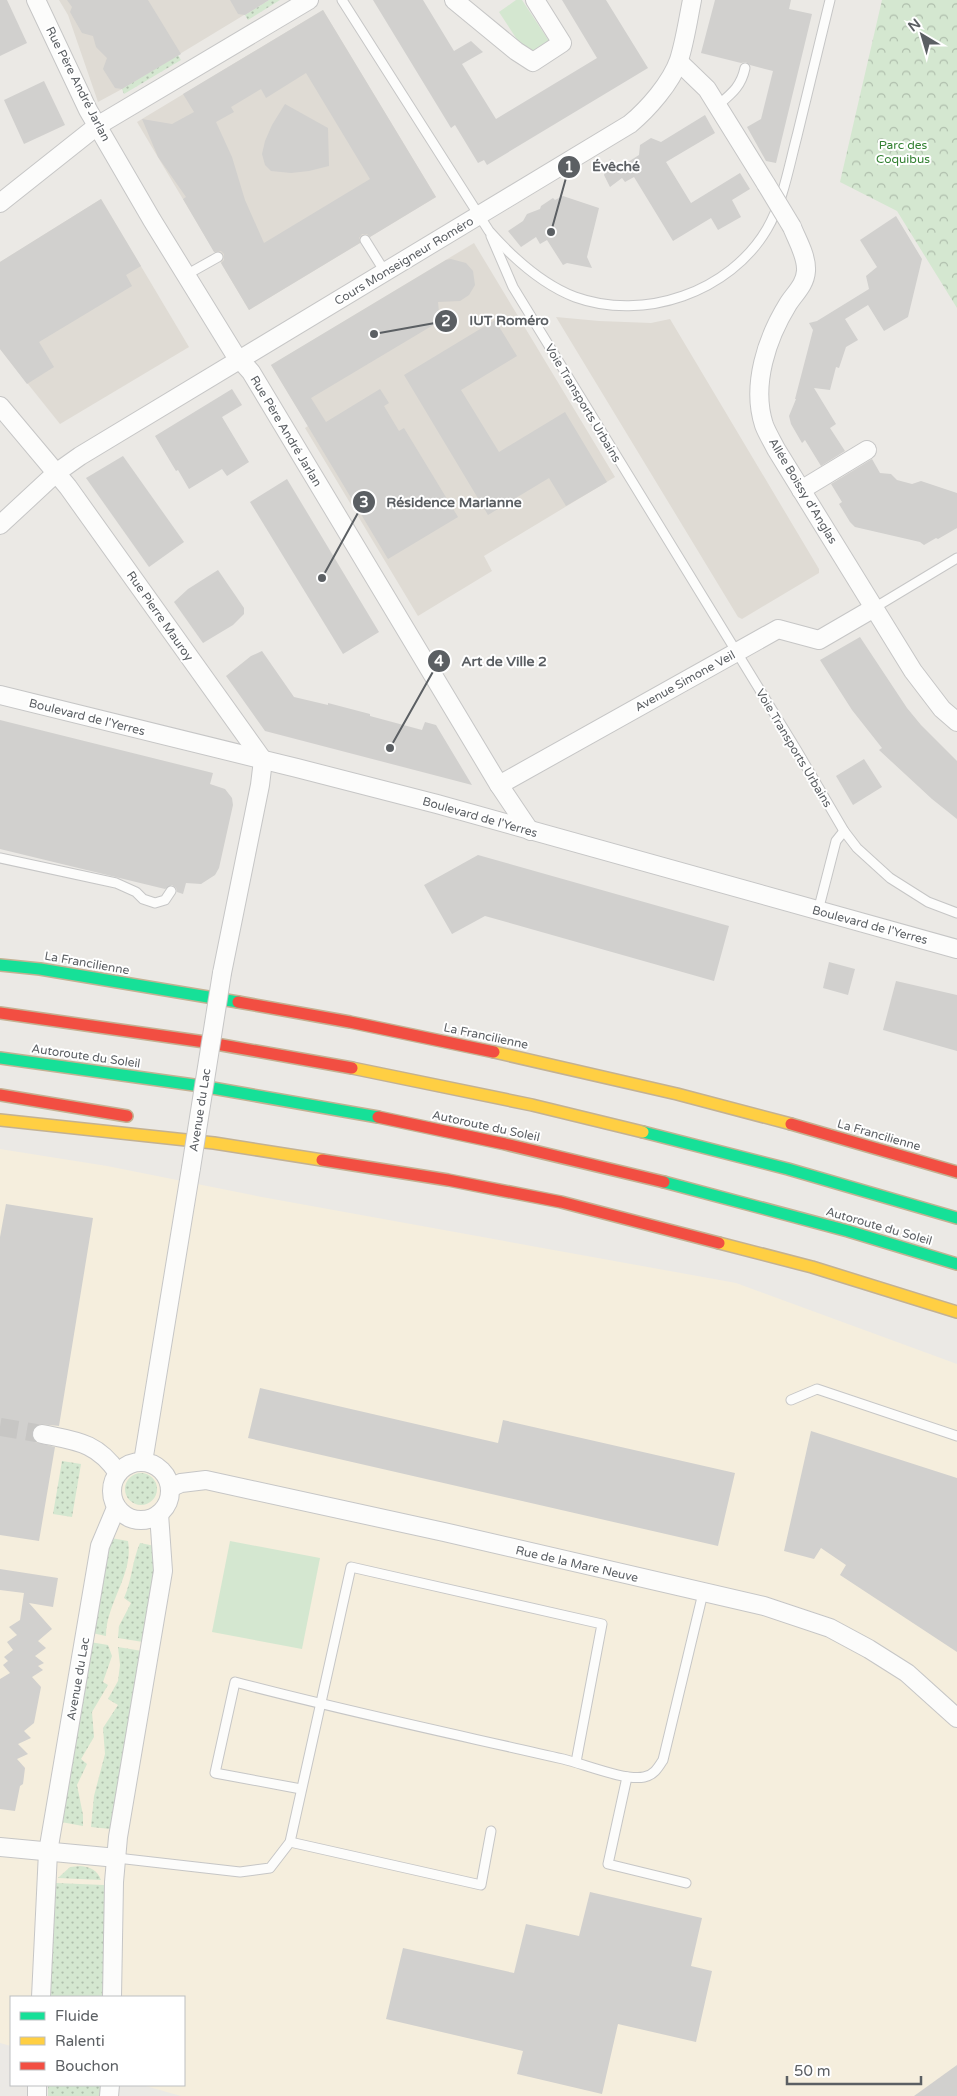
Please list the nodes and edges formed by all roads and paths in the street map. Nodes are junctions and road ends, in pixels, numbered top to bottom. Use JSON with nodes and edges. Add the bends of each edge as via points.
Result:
{"nodes":[{"id":1,"x":36,"y":0,"type":"edge"},
{"id":2,"x":309,"y":0,"type":"edge"},
{"id":3,"x":342,"y":0,"type":"edge"},
{"id":4,"x":535,"y":0,"type":"edge"},
{"id":5,"x":692,"y":0,"type":"edge"},
{"id":6,"x":830,"y":0,"type":"edge"},
{"id":7,"x":463,"y":3,"type":"edge"},
{"id":8,"x":678,"y":62,"type":"junction"},
{"id":9,"x":745,"y":68,"type":"dead end"},
{"id":10,"x":717,"y":106,"type":"junction"},
{"id":11,"x":97,"y":126,"type":"junction"},
{"id":12,"x":0,"y":203,"type":"edge"},
{"id":13,"x":479,"y":216,"type":"junction"},
{"id":14,"x":489,"y":231,"type":"junction"},
{"id":15,"x":366,"y":240,"type":"dead end"},
{"id":16,"x":218,"y":258,"type":"dead end"},
{"id":17,"x":386,"y":272,"type":"junction"},
{"id":18,"x":186,"y":275,"type":"junction"},
{"id":19,"x":245,"y":366,"type":"junction"},
{"id":20,"x":0,"y":406,"type":"edge"},
{"id":21,"x":867,"y":450,"type":"dead end"},
{"id":22,"x":56,"y":473,"type":"junction"},
{"id":23,"x":801,"y":490,"type":"junction"},
{"id":24,"x":0,"y":525,"type":"edge"},
{"id":25,"x":957,"y":558,"type":"edge"},
{"id":26,"x":874,"y":608,"type":"junction"},
{"id":27,"x":736,"y":653,"type":"junction"},
{"id":28,"x":0,"y":696,"type":"edge"},
{"id":29,"x":957,"y":722,"type":"edge"},
{"id":30,"x":263,"y":760,"type":"junction"},
{"id":31,"x":499,"y":785,"type":"junction"},
{"id":32,"x":530,"y":831,"type":"junction"},
{"id":33,"x":844,"y":831,"type":"junction"},
{"id":34,"x":0,"y":858,"type":"edge"},
{"id":35,"x":171,"y":891,"type":"dead end"},
{"id":36,"x":818,"y":911,"type":"junction"},
{"id":37,"x":957,"y":913,"type":"edge"},
{"id":38,"x":957,"y":948,"type":"edge"},
{"id":39,"x":0,"y":960,"type":"edge"},
{"id":40,"x":0,"y":966,"type":"edge"},
{"id":41,"x":40,"y":968,"type":"junction"},
{"id":42,"x":0,"y":1013,"type":"edge"},
{"id":43,"x":0,"y":1058,"type":"edge"},
{"id":44,"x":0,"y":1095,"type":"edge"},
{"id":45,"x":136,"y":1118,"type":"dead end"},
{"id":46,"x":0,"y":1120,"type":"edge"},
{"id":47,"x":172,"y":1127,"type":"dead end"},
{"id":48,"x":214,"y":1143,"type":"junction"},
{"id":49,"x":957,"y":1172,"type":"edge"},
{"id":50,"x":957,"y":1218,"type":"edge"},
{"id":51,"x":957,"y":1264,"type":"edge"},
{"id":52,"x":957,"y":1312,"type":"edge"},
{"id":53,"x":791,"y":1400,"type":"dead end"},
{"id":54,"x":42,"y":1434,"type":"tunnel mouth"},
{"id":55,"x":957,"y":1436,"type":"edge"},
{"id":56,"x":143,"y":1462,"type":"junction"},
{"id":57,"x":118,"y":1473,"type":"junction"},
{"id":58,"x":170,"y":1488,"type":"junction"},
{"id":59,"x":116,"y":1508,"type":"junction"},
{"id":60,"x":159,"y":1514,"type":"junction"},
{"id":61,"x":703,"y":1593,"type":"junction"},
{"id":62,"x":320,"y":1704,"type":"junction"},
{"id":63,"x":957,"y":1718,"type":"edge"},
{"id":64,"x":576,"y":1762,"type":"junction"},
{"id":65,"x":627,"y":1777,"type":"junction"},
{"id":66,"x":301,"y":1789,"type":"junction"},
{"id":67,"x":491,"y":1831,"type":"dead end"},
{"id":68,"x":290,"y":1842,"type":"junction"},
{"id":69,"x":0,"y":1847,"type":"edge"},
{"id":70,"x":48,"y":1852,"type":"junction"},
{"id":71,"x":117,"y":1858,"type":"junction"},
{"id":72,"x":686,"y":1883,"type":"dead end"},
{"id":73,"x":41,"y":1996,"type":"edge"},
{"id":74,"x":112,"y":1996,"type":"edge"}],
"edges":[{"from":1,"to":11,"type":"street","name":"Rue Père André Jarlan"},
{"from":2,"to":11,"type":"street"},
{"from":3,"to":13,"type":"lane"},
{"from":4,"to":7,"type":"street","via":[[562,43],[533,62]]},
{"from":5,"to":8,"type":"street","name":"Cours Monseigneur Roméro"},
{"from":6,"to":14,"type":"lane","via":[[774,216],[748,255],[728,272],[680,298],[650,304],[602,303],[576,297],[538,277]]},
{"from":8,"to":10,"type":"street","name":"Allée Boissy d'Anglas","via":[[706,89]]},
{"from":8,"to":13,"type":"street","name":"Cours Monseigneur Roméro","via":[[645,111],[630,124]]},
{"from":9,"to":10,"type":"lane","via":[[736,90]]},
{"from":10,"to":23,"type":"street","name":"Allée Boissy d'Anglas","bridge":true,"via":[[792,227],[804,256],[806,271],[801,287],[788,304],[769,342],[761,373],[760,399],[764,424]]},
{"from":11,"to":12,"type":"street"},
{"from":11,"to":18,"type":"street","name":"Rue Père André Jarlan"},
{"from":13,"to":14,"type":"lane"},
{"from":13,"to":17,"type":"street","name":"Cours Monseigneur Roméro"},
{"from":14,"to":27,"type":"lane","name":"Voie Transports Urbains","via":[[513,288]]},
{"from":15,"to":17,"type":"lane"},
{"from":16,"to":18,"type":"lane"},
{"from":17,"to":19,"type":"street","name":"Cours Monseigneur Roméro"},
{"from":18,"to":19,"type":"street","name":"Rue Père André Jarlan"},
{"from":19,"to":22,"type":"street","name":"Cours Monseigneur Roméro","via":[[80,456]]},
{"from":19,"to":31,"type":"street","name":"Rue Père André Jarlan"},
{"from":20,"to":22,"type":"street","name":"Rue Pierre Mauroy"},
{"from":21,"to":23,"type":"street"},
{"from":22,"to":24,"type":"street","name":"Cours Monseigneur Roméro"},
{"from":22,"to":30,"type":"street","name":"Rue Pierre Mauroy"},
{"from":23,"to":26,"type":"street","name":"Allée Boissy d'Anglas"},
{"from":25,"to":26,"type":"lane"},
{"from":26,"to":27,"type":"street","name":"Avenue Simone Veil","via":[[819,640],[778,629]]},
{"from":26,"to":29,"type":"street","name":"Allée Boissy d'Anglas","via":[[913,672],[942,709]]},
{"from":27,"to":31,"type":"street","name":"Avenue Simone Veil"},
{"from":27,"to":33,"type":"lane","name":"Voie Transports Urbains"},
{"from":28,"to":30,"type":"street","name":"Boulevard de l'Yerres"},
{"from":30,"to":32,"type":"street","name":"Boulevard de l'Yerres"},
{"from":30,"to":56,"type":"street","name":"Avenue du Lac","bridge":true,"via":[[222,973]]},
{"from":31,"to":32,"type":"street","name":"Rue Père André Jarlan"},
{"from":32,"to":36,"type":"street","name":"Boulevard de l'Yerres"},
{"from":33,"to":36,"type":"lane","via":[[836,841]]},
{"from":33,"to":37,"type":"lane","name":"Voie Transports Urbains","via":[[857,848],[890,878],[928,902]]},
{"from":34,"to":35,"type":"lane","via":[[116,883],[155,903],[165,900]]},
{"from":36,"to":38,"type":"street","name":"Boulevard de l'Yerres"},
{"from":39,"to":41,"type":"highway"},
{"from":40,"to":41,"type":"highway","name":"La Francilienne"},
{"from":41,"to":49,"type":"highway","name":"La Francilienne","via":[[381,1028],[508,1054],[748,1112]]},
{"from":42,"to":50,"type":"highway","via":[[272,1053],[462,1090],[655,1133],[854,1186]]},
{"from":43,"to":51,"type":"highway","name":"Autoroute du Soleil","via":[[269,1097],[450,1132],[631,1173],[839,1228]]},
{"from":44,"to":45,"type":"highway"},
{"from":46,"to":48,"type":"highway"},
{"from":47,"to":48,"type":"highway"},
{"from":48,"to":52,"type":"highway","via":[[448,1180],[561,1202],[803,1264]]},
{"from":53,"to":55,"type":"lane","via":[[816,1389]]},
{"from":54,"to":57,"type":"street","via":[[94,1447]]},
{"from":56,"to":57,"type":"street","via":[[132,1463]]},
{"from":56,"to":58,"type":"street","via":[[161,1469]]},
{"from":57,"to":59,"type":"street","via":[[112,1482],[111,1492]]},
{"from":58,"to":60,"type":"street","via":[[169,1499]]},
{"from":58,"to":61,"type":"street","name":"Rue de la Mare Neuve","via":[[206,1480]]},
{"from":59,"to":60,"type":"street","via":[[133,1520],[150,1519]]},
{"from":59,"to":70,"type":"street","name":"Avenue du Lac","via":[[100,1546]]},
{"from":60,"to":71,"type":"street","via":[[163,1571]]},
{"from":61,"to":63,"type":"street","name":"Rue de la Mare Neuve","via":[[764,1606],[830,1628],[907,1673]]},
{"from":61,"to":65,"type":"lane","via":[[663,1760],[657,1771],[644,1777]]},
{"from":62,"to":64,"type":"lane"},
{"from":62,"to":64,"type":"lane","via":[[351,1567],[602,1624]]},
{"from":62,"to":66,"type":"lane"},
{"from":62,"to":66,"type":"lane","via":[[235,1682],[215,1773]]},
{"from":64,"to":65,"type":"lane"},
{"from":65,"to":72,"type":"lane","via":[[608,1864]]},
{"from":66,"to":68,"type":"lane"},
{"from":67,"to":68,"type":"lane","via":[[481,1885]]},
{"from":68,"to":71,"type":"lane","via":[[270,1868],[240,1872]]},
{"from":69,"to":70,"type":"street"},
{"from":70,"to":71,"type":"street"},
{"from":70,"to":73,"type":"street","name":"Avenue du Lac"},
{"from":71,"to":74,"type":"street"}]}
